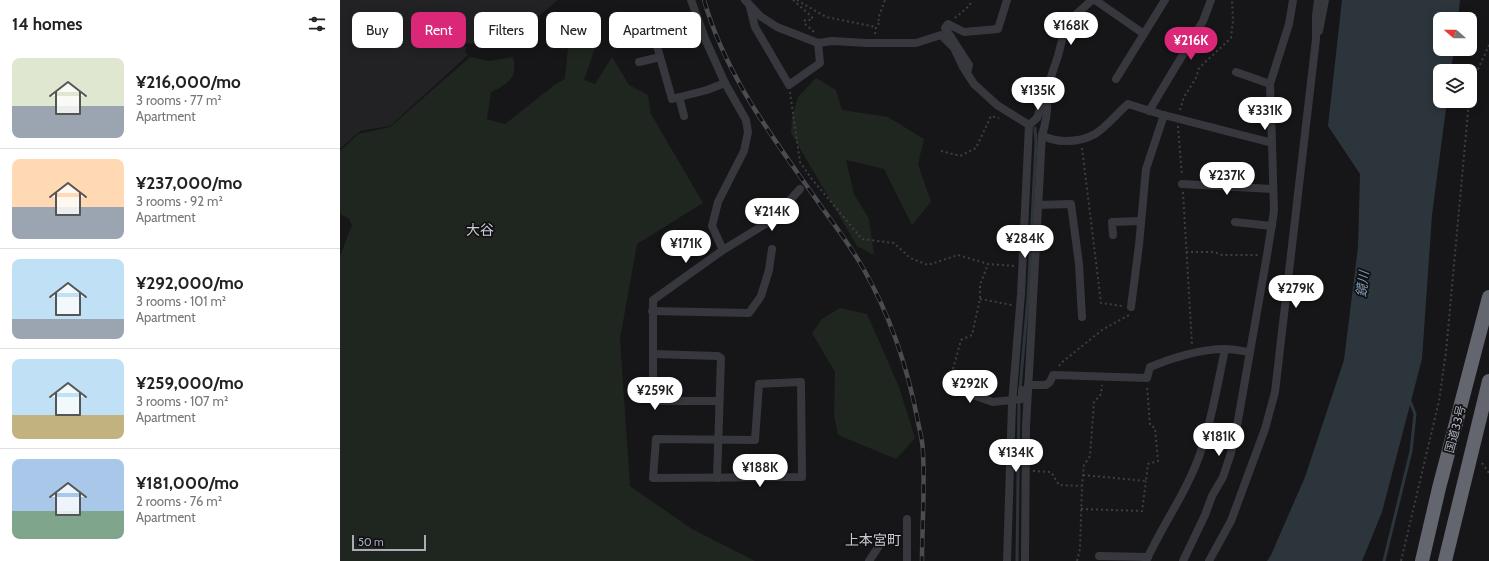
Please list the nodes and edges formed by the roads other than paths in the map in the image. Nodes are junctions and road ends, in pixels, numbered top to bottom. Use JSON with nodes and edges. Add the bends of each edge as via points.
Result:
{"nodes":[{"id":1,"x":691,"y":0,"type":"edge"},
{"id":2,"x":1007,"y":0,"type":"edge"},
{"id":3,"x":1094,"y":0,"type":"edge"},
{"id":4,"x":1165,"y":0,"type":"edge"},
{"id":5,"x":1211,"y":0,"type":"edge"},
{"id":6,"x":1293,"y":0,"type":"edge"},
{"id":7,"x":1318,"y":0,"type":"edge"},
{"id":8,"x":1325,"y":0,"type":"edge"},
{"id":9,"x":747,"y":3,"type":"edge"},
{"id":10,"x":1144,"y":34,"type":"junction"},
{"id":11,"x":1316,"y":39,"type":"junction"},
{"id":12,"x":822,"y":42,"type":"junction"},
{"id":13,"x":658,"y":48,"type":"edge"},
{"id":14,"x":660,"y":57,"type":"junction"},
{"id":15,"x":639,"y":62,"type":"dead end"},
{"id":16,"x":1236,"y":72,"type":"dead end"},
{"id":17,"x":967,"y":73,"type":"junction"},
{"id":18,"x":1116,"y":79,"type":"dead end"},
{"id":19,"x":725,"y":83,"type":"junction"},
{"id":20,"x":1270,"y":84,"type":"junction"},
{"id":21,"x":1047,"y":89,"type":"junction"},
{"id":22,"x":679,"y":97,"type":"junction"},
{"id":23,"x":1149,"y":111,"type":"junction"},
{"id":24,"x":1164,"y":115,"type":"junction"},
{"id":25,"x":684,"y":116,"type":"dead end"},
{"id":26,"x":1029,"y":125,"type":"junction"},
{"id":27,"x":1042,"y":135,"type":"junction"},
{"id":28,"x":1272,"y":144,"type":"junction"},
{"id":29,"x":1182,"y":184,"type":"road end"},
{"id":30,"x":800,"y":189,"type":"dead end"},
{"id":31,"x":1273,"y":189,"type":"junction"},
{"id":32,"x":1038,"y":205,"type":"junction"},
{"id":33,"x":1141,"y":222,"type":"junction"},
{"id":34,"x":1235,"y":222,"type":"dead end"},
{"id":35,"x":1272,"y":226,"type":"junction"},
{"id":36,"x":1113,"y":235,"type":"dead end"},
{"id":37,"x":772,"y":249,"type":"dead end"},
{"id":38,"x":723,"y":250,"type":"junction"},
{"id":39,"x":1489,"y":297,"type":"edge"},
{"id":40,"x":1131,"y":307,"type":"road end"},
{"id":41,"x":652,"y":311,"type":"junction"},
{"id":42,"x":1082,"y":317,"type":"dead end"},
{"id":43,"x":1225,"y":349,"type":"junction"},
{"id":44,"x":1250,"y":352,"type":"junction"},
{"id":45,"x":653,"y":354,"type":"junction"},
{"id":46,"x":1029,"y":363,"type":"junction"},
{"id":47,"x":951,"y":376,"type":"road end"},
{"id":48,"x":1489,"y":381,"type":"edge"},
{"id":49,"x":1028,"y":385,"type":"junction"},
{"id":50,"x":1018,"y":400,"type":"junction"},
{"id":51,"x":719,"y":401,"type":"junction"},
{"id":52,"x":718,"y":439,"type":"junction"},
{"id":53,"x":717,"y":478,"type":"junction"},
{"id":54,"x":907,"y":518,"type":"dead end"},
{"id":55,"x":881,"y":543,"type":"dead end"},
{"id":56,"x":1099,"y":556,"type":"dead end"},
{"id":57,"x":1147,"y":559,"type":"edge"},
{"id":58,"x":869,"y":561,"type":"edge"},
{"id":59,"x":907,"y":561,"type":"edge"},
{"id":60,"x":1007,"y":561,"type":"edge"},
{"id":61,"x":1026,"y":561,"type":"edge"},
{"id":62,"x":1183,"y":561,"type":"edge"},
{"id":63,"x":1209,"y":561,"type":"edge"},
{"id":64,"x":1422,"y":561,"type":"edge"},
{"id":65,"x":1445,"y":561,"type":"edge"}],
"edges":[{"from":1,"to":19,"type":"street"},
{"from":2,"to":17,"type":"street","via":[[998,29],[964,32],[948,24],[945,28],[969,65]]},
{"from":3,"to":10,"type":"street"},
{"from":3,"to":21,"type":"street","via":[[1071,19],[1064,32]]},
{"from":4,"to":10,"type":"street"},
{"from":5,"to":23,"type":"street","via":[[1203,21]]},
{"from":6,"to":20,"type":"street","via":[[1289,24]]},
{"from":7,"to":11,"type":"street"},
{"from":8,"to":11,"type":"street"},
{"from":9,"to":12,"type":"street","via":[[760,16],[777,27]]},
{"from":9,"to":12,"type":"street","via":[[755,27],[789,85],[820,63]]},
{"from":10,"to":18,"type":"street"},
{"from":11,"to":63,"type":"street","via":[[1275,392],[1265,429],[1231,521]]},
{"from":12,"to":17,"type":"street","via":[[916,43],[941,35],[954,48]]},
{"from":13,"to":14,"type":"street"},
{"from":14,"to":15,"type":"street"},
{"from":14,"to":22,"type":"street","via":[[672,99]]},
{"from":16,"to":20,"type":"street"},
{"from":17,"to":26,"type":"street","via":[[974,84],[997,105]]},
{"from":19,"to":22,"type":"street"},
{"from":19,"to":38,"type":"street","via":[[746,120],[748,132],[744,152],[718,202],[712,226]]},
{"from":20,"to":28,"type":"street"},
{"from":21,"to":26,"type":"street","via":[[1037,118]]},
{"from":21,"to":27,"type":"street","via":[[1047,113]]},
{"from":22,"to":25,"type":"street"},
{"from":23,"to":24,"type":"street"},
{"from":23,"to":27,"type":"street","via":[[1128,104],[1097,133],[1081,140],[1052,140]]},
{"from":24,"to":28,"type":"street"},
{"from":24,"to":33,"type":"street","via":[[1146,169]]},
{"from":26,"to":50,"type":"street"},
{"from":27,"to":32,"type":"street"},
{"from":28,"to":31,"type":"street"},
{"from":29,"to":31,"type":"street"},
{"from":30,"to":38,"type":"street","via":[[772,220]]},
{"from":31,"to":35,"type":"street"},
{"from":32,"to":42,"type":"street","via":[[1071,204],[1079,264]]},
{"from":32,"to":46,"type":"street"},
{"from":33,"to":36,"type":"street","via":[[1112,222]]},
{"from":33,"to":40,"type":"street"},
{"from":34,"to":35,"type":"street"},
{"from":35,"to":44,"type":"street"},
{"from":37,"to":41,"type":"street","via":[[761,296],[749,312]]},
{"from":38,"to":41,"type":"street","via":[[653,300]]},
{"from":39,"to":64,"type":"highway","name":"国道33号"},
{"from":41,"to":45,"type":"street"},
{"from":43,"to":44,"type":"street"},
{"from":43,"to":49,"type":"street","via":[[1166,360],[1150,367],[1147,378],[1055,375],[1046,385]]},
{"from":43,"to":57,"type":"street","via":[[1201,451]]},
{"from":44,"to":62,"type":"street","via":[[1231,453],[1223,477]]},
{"from":45,"to":51,"type":"street","via":[[721,358]]},
{"from":45,"to":51,"type":"street","via":[[653,401]]},
{"from":46,"to":49,"type":"street"},
{"from":46,"to":50,"type":"street"},
{"from":47,"to":50,"type":"street","via":[[953,388],[993,402]]},
{"from":48,"to":65,"type":"highway","name":"国道33号"},
{"from":49,"to":61,"type":"street"},
{"from":50,"to":60,"type":"street"},
{"from":51,"to":52,"type":"street"},
{"from":52,"to":53,"type":"street"},
{"from":52,"to":53,"type":"street","via":[[656,439],[654,478]]},
{"from":52,"to":53,"type":"street","via":[[755,440],[759,384],[801,382],[802,477]]},
{"from":54,"to":59,"type":"street"},
{"from":55,"to":58,"type":"street"},
{"from":56,"to":57,"type":"street"}]}
